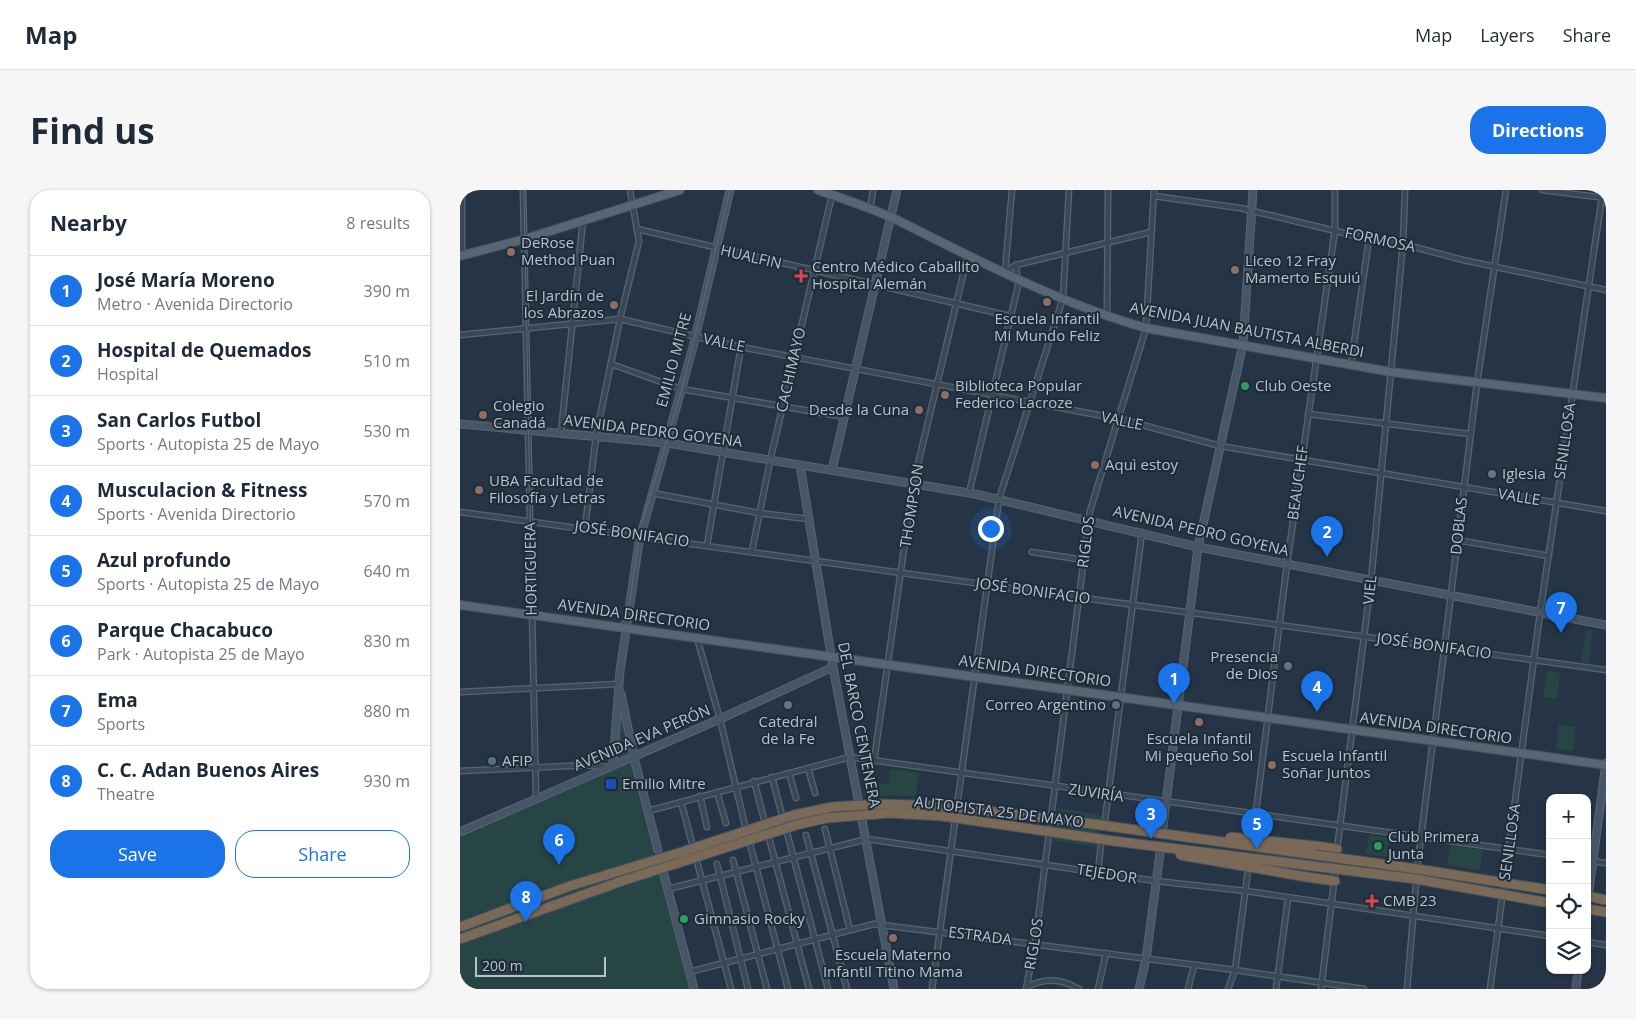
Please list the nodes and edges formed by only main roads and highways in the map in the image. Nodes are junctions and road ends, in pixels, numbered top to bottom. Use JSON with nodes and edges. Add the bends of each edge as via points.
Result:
{"nodes":[{"id":1,"x":680,"y":190,"type":"edge"},
{"id":2,"x":730,"y":190,"type":"edge"},
{"id":3,"x":818,"y":190,"type":"edge"},
{"id":4,"x":897,"y":190,"type":"edge"},
{"id":5,"x":1253,"y":190,"type":"edge"},
{"id":6,"x":832,"y":193,"type":"edge"},
{"id":7,"x":890,"y":217,"type":"junction"},
{"id":8,"x":461,"y":255,"type":"edge"},
{"id":9,"x":1243,"y":344,"type":"junction"},
{"id":10,"x":1606,"y":398,"type":"edge"},
{"id":11,"x":460,"y":424,"type":"edge"},
{"id":12,"x":666,"y":443,"type":"junction"},
{"id":13,"x":800,"y":465,"type":"junction"},
{"id":14,"x":832,"y":470,"type":"junction"},
{"id":15,"x":1198,"y":547,"type":"junction"},
{"id":16,"x":460,"y":605,"type":"edge"},
{"id":17,"x":1606,"y":625,"type":"edge"},
{"id":18,"x":627,"y":627,"type":"junction"},
{"id":19,"x":832,"y":657,"type":"junction"},
{"id":20,"x":834,"y":667,"type":"junction"},
{"id":21,"x":619,"y":684,"type":"junction"},
{"id":22,"x":1178,"y":705,"type":"junction"},
{"id":23,"x":633,"y":756,"type":"junction"},
{"id":24,"x":1606,"y":764,"type":"edge"},
{"id":25,"x":610,"y":766,"type":"junction"},
{"id":26,"x":1093,"y":824,"type":"junction"},
{"id":27,"x":1163,"y":827,"type":"dead end"},
{"id":28,"x":460,"y":832,"type":"edge"},
{"id":29,"x":1114,"y":842,"type":"junction"},
{"id":30,"x":1337,"y":849,"type":"road end"},
{"id":31,"x":658,"y":850,"type":"dead end"},
{"id":32,"x":1160,"y":853,"type":"dead end"},
{"id":33,"x":1591,"y":855,"type":"edge"},
{"id":34,"x":664,"y":875,"type":"dead end"},
{"id":35,"x":1335,"y":882,"type":"road end"},
{"id":36,"x":1546,"y":889,"type":"edge"},
{"id":37,"x":1591,"y":894,"type":"edge"},
{"id":38,"x":1606,"y":900,"type":"edge"},
{"id":39,"x":1546,"y":901,"type":"edge"},
{"id":40,"x":1591,"y":910,"type":"edge"},
{"id":41,"x":1606,"y":912,"type":"edge"},
{"id":42,"x":460,"y":927,"type":"edge"},
{"id":43,"x":460,"y":940,"type":"edge"},
{"id":44,"x":1578,"y":974,"type":"edge"},
{"id":45,"x":694,"y":989,"type":"edge"},
{"id":46,"x":894,"y":989,"type":"edge"},
{"id":47,"x":1139,"y":989,"type":"edge"},
{"id":48,"x":1576,"y":989,"type":"edge"}],
"edges":[{"from":1,"to":8,"type":"main road","via":[[525,239]]},
{"from":2,"to":12,"type":"main road","name":"EMILIO MITRE"},
{"from":3,"to":6,"type":"main road","name":"AVENIDA JUAN BAUTISTA ALBERDI"},
{"from":4,"to":7,"type":"main road"},
{"from":5,"to":9,"type":"main road"},
{"from":6,"to":7,"type":"main road","name":"AVENIDA JUAN BAUTISTA ALBERDI"},
{"from":7,"to":9,"type":"main road","name":"AVENIDA JUAN BAUTISTA ALBERDI","via":[[1107,317],[1146,328]]},
{"from":7,"to":14,"type":"main road"},
{"from":9,"to":10,"type":"main road","name":"AVENIDA JUAN BAUTISTA ALBERDI","via":[[1391,372]]},
{"from":9,"to":15,"type":"main road"},
{"from":11,"to":12,"type":"main road","name":"AVENIDA PEDRO GOYENA"},
{"from":12,"to":13,"type":"main road","name":"AVENIDA PEDRO GOYENA"},
{"from":12,"to":18,"type":"main road","name":"EMILIO MITRE","via":[[641,536]]},
{"from":13,"to":14,"type":"main road","name":"AVENIDA PEDRO GOYENA"},
{"from":13,"to":19,"type":"main road","name":"DEL BARCO CENTENERA"},
{"from":14,"to":15,"type":"main road","name":"AVENIDA PEDRO GOYENA","via":[[999,499]]},
{"from":15,"to":17,"type":"main road","name":"AVENIDA PEDRO GOYENA"},
{"from":15,"to":22,"type":"main road"},
{"from":16,"to":18,"type":"main road","name":"AVENIDA DIRECTORIO"},
{"from":18,"to":19,"type":"main road","name":"AVENIDA DIRECTORIO"},
{"from":18,"to":21,"type":"main road","name":"EMILIO MITRE"},
{"from":19,"to":20,"type":"main road","name":"DEL BARCO CENTENERA"},
{"from":19,"to":22,"type":"main road","name":"AVENIDA DIRECTORIO"},
{"from":20,"to":23,"type":"main road","name":"AVENIDA EVA PERÓN"},
{"from":20,"to":46,"type":"main road","name":"DEL BARCO CENTENERA"},
{"from":21,"to":23,"type":"main road","name":"EMILIO MITRE"},
{"from":21,"to":25,"type":"main road","name":"EMILIO MITRE"},
{"from":22,"to":24,"type":"main road","name":"AVENIDA DIRECTORIO"},
{"from":22,"to":27,"type":"main road"},
{"from":23,"to":25,"type":"main road","name":"AVENIDA EVA PERÓN"},
{"from":23,"to":31,"type":"main road","name":"EMILIO MITRE"},
{"from":24,"to":33,"type":"main road"},
{"from":25,"to":28,"type":"main road","name":"AVENIDA EVA PERÓN"},
{"from":26,"to":30,"type":"highway","bridge":true},
{"from":26,"to":36,"type":"highway","name":"AUTOPISTA 25 DE MAYO","bridge":true},
{"from":26,"to":42,"type":"highway","name":"AUTOPISTA 25 DE MAYO","bridge":true,"via":[[947,806],[889,803],[832,807],[794,815],[570,886]]},
{"from":29,"to":35,"type":"highway","bridge":true,"via":[[1215,863]]},
{"from":29,"to":39,"type":"highway","name":"AUTOPISTA 25 DE MAYO","bridge":true,"via":[[1416,879]]},
{"from":29,"to":43,"type":"highway","name":"AUTOPISTA 25 DE MAYO","bridge":true,"via":[[942,816],[890,813],[827,818],[622,881]]},
{"from":32,"to":47,"type":"main road"},
{"from":34,"to":45,"type":"main road"},
{"from":37,"to":38,"type":"highway","bridge":true},
{"from":40,"to":41,"type":"highway"},
{"from":44,"to":48,"type":"main road"}]}
